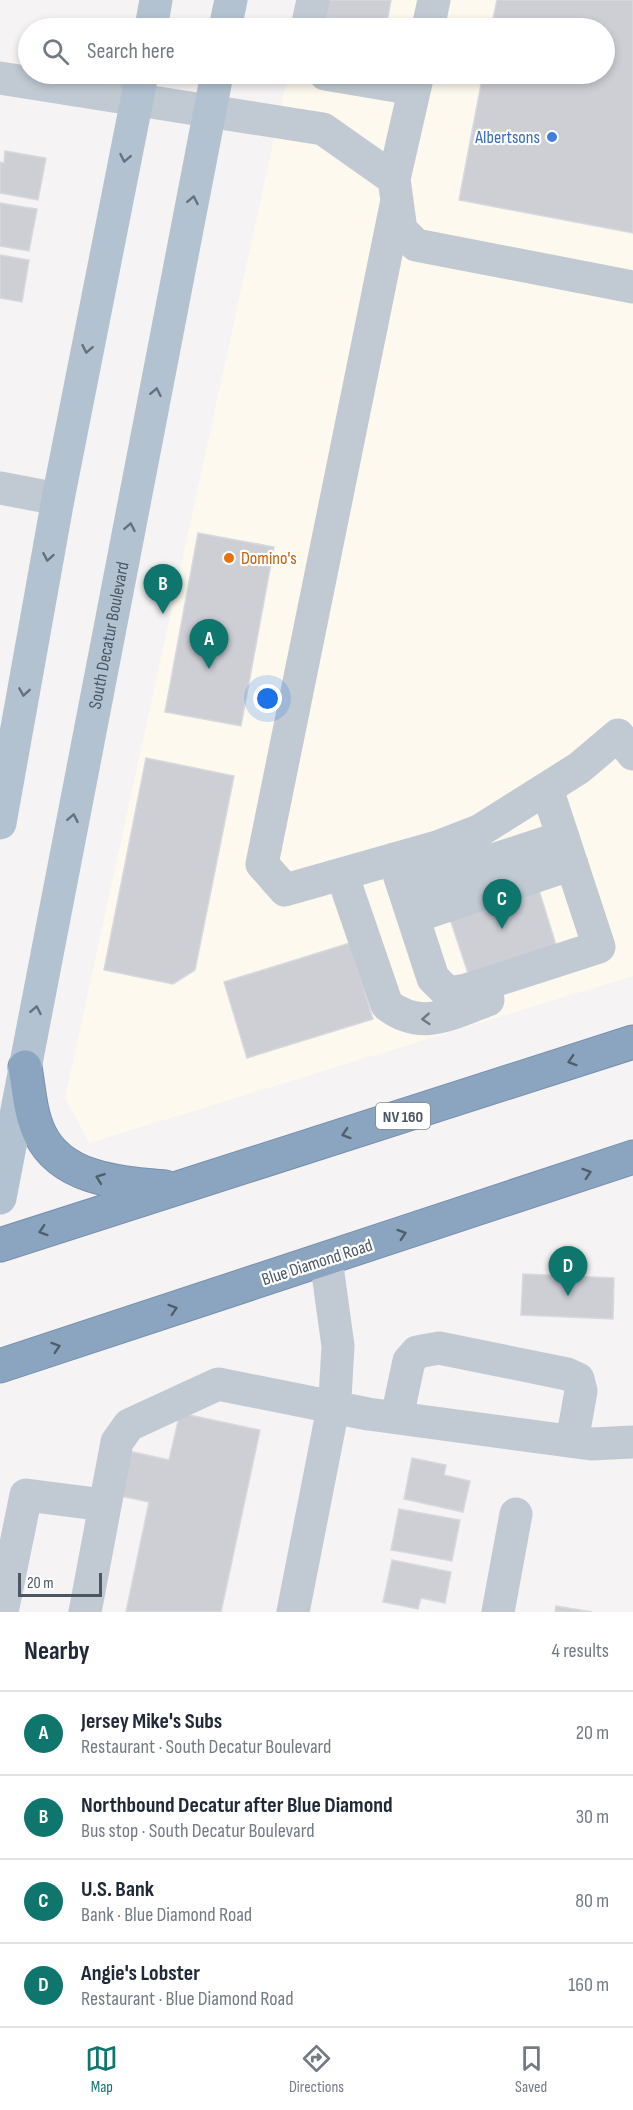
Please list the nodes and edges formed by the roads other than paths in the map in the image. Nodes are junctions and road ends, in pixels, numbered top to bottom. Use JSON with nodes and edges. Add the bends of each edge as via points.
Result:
{"nodes":[{"id":1,"x":156,"y":0,"type":"edge"},
{"id":2,"x":231,"y":0,"type":"edge"},
{"id":3,"x":313,"y":0,"type":"edge"},
{"id":4,"x":434,"y":0,"type":"edge"},
{"id":5,"x":152,"y":18,"type":"edge"},
{"id":6,"x":227,"y":18,"type":"edge"},
{"id":7,"x":309,"y":18,"type":"edge"},
{"id":8,"x":430,"y":18,"type":"edge"},
{"id":9,"x":0,"y":78,"type":"edge"},
{"id":10,"x":18,"y":79,"type":"edge"},
{"id":11,"x":93,"y":84,"type":"edge"},
{"id":12,"x":215,"y":84,"type":"edge"},
{"id":13,"x":415,"y":84,"type":"edge"},
{"id":14,"x":139,"y":87,"type":"edge"},
{"id":15,"x":210,"y":112,"type":"junction"},
{"id":16,"x":396,"y":189,"type":"junction"},
{"id":17,"x":633,"y":287,"type":"edge"},
{"id":18,"x":0,"y":488,"type":"edge"},
{"id":19,"x":58,"y":499,"type":"junction"},
{"id":20,"x":8,"y":737,"type":"edge"},
{"id":21,"x":628,"y":740,"type":"edge"},
{"id":22,"x":547,"y":789,"type":"junction"},
{"id":23,"x":0,"y":823,"type":"edge"},
{"id":24,"x":567,"y":850,"type":"junction"},
{"id":25,"x":394,"y":859,"type":"junction"},
{"id":26,"x":342,"y":874,"type":"junction"},
{"id":27,"x":409,"y":903,"type":"junction"},
{"id":28,"x":549,"y":963,"type":"junction"},
{"id":29,"x":633,"y":1042,"type":"edge"},
{"id":30,"x":25,"y":1067,"type":"junction"},
{"id":31,"x":633,"y":1157,"type":"edge"},
{"id":32,"x":179,"y":1188,"type":"junction"},
{"id":33,"x":0,"y":1198,"type":"edge"},
{"id":34,"x":0,"y":1245,"type":"edge"},
{"id":35,"x":326,"y":1259,"type":"junction"},
{"id":36,"x":0,"y":1365,"type":"edge"},
{"id":37,"x":333,"y":1409,"type":"junction"},
{"id":38,"x":397,"y":1417,"type":"junction"},
{"id":39,"x":572,"y":1441,"type":"junction"},
{"id":40,"x":633,"y":1442,"type":"edge"},
{"id":41,"x":105,"y":1505,"type":"junction"},
{"id":42,"x":516,"y":1515,"type":"dead end"},
{"id":43,"x":2,"y":1612,"type":"edge"},
{"id":44,"x":85,"y":1612,"type":"edge"},
{"id":45,"x":293,"y":1612,"type":"edge"},
{"id":46,"x":498,"y":1612,"type":"edge"}],
"edges":[{"from":1,"to":5,"type":"main road"},
{"from":2,"to":6,"type":"main road"},
{"from":3,"to":7,"type":"street"},
{"from":4,"to":8,"type":"street"},
{"from":9,"to":10,"type":"street"},
{"from":11,"to":14,"type":"street"},
{"from":12,"to":15,"type":"main road","name":"South Decatur Boulevard"},
{"from":13,"to":16,"type":"street"},
{"from":14,"to":15,"type":"street"},
{"from":14,"to":19,"type":"main road","one_way":true},
{"from":15,"to":16,"type":"street","via":[[323,129]]},
{"from":30,"to":15,"type":"main road","name":"South Decatur Boulevard","one_way":true},
{"from":16,"to":17,"type":"street","via":[[401,230],[416,245]]},
{"from":16,"to":26,"type":"street","via":[[262,864],[285,890]]},
{"from":18,"to":19,"type":"street"},
{"from":19,"to":20,"type":"main road","one_way":true},
{"from":20,"to":23,"type":"main road"},
{"from":21,"to":22,"type":"street"},
{"from":22,"to":24,"type":"street"},
{"from":22,"to":25,"type":"street","via":[[479,831]]},
{"from":24,"to":27,"type":"street"},
{"from":24,"to":28,"type":"street","via":[[600,946]]},
{"from":25,"to":26,"type":"street"},
{"from":25,"to":27,"type":"street"},
{"from":28,"to":26,"type":"street","one_way":true,"via":[[543,981],[445,1016],[424,1021],[400,1015],[387,1005]]},
{"from":27,"to":28,"type":"street","via":[[433,978],[448,993]]},
{"from":29,"to":32,"type":"highway","number":"NV 160","one_way":true},
{"from":32,"to":30,"type":"highway","one_way":true,"via":[[109,1182],[54,1155],[40,1135],[32,1111]]},
{"from":30,"to":33,"type":"main road","name":"South Decatur Boulevard"},
{"from":35,"to":31,"type":"highway","name":"Blue Diamond Road","one_way":true},
{"from":32,"to":34,"type":"highway","number":"NV 160","one_way":true},
{"from":36,"to":35,"type":"highway","name":"Blue Diamond Road","one_way":true},
{"from":35,"to":37,"type":"street","via":[[338,1346]]},
{"from":37,"to":38,"type":"street"},
{"from":37,"to":41,"type":"street","via":[[218,1384],[129,1425],[117,1442]]},
{"from":37,"to":45,"type":"street"},
{"from":38,"to":39,"type":"street"},
{"from":38,"to":39,"type":"street","via":[[409,1361],[417,1352],[440,1348],[578,1379],[581,1391]]},
{"from":39,"to":40,"type":"street"},
{"from":41,"to":43,"type":"street","via":[[26,1495]]},
{"from":41,"to":44,"type":"street"},
{"from":42,"to":46,"type":"street"}]}
